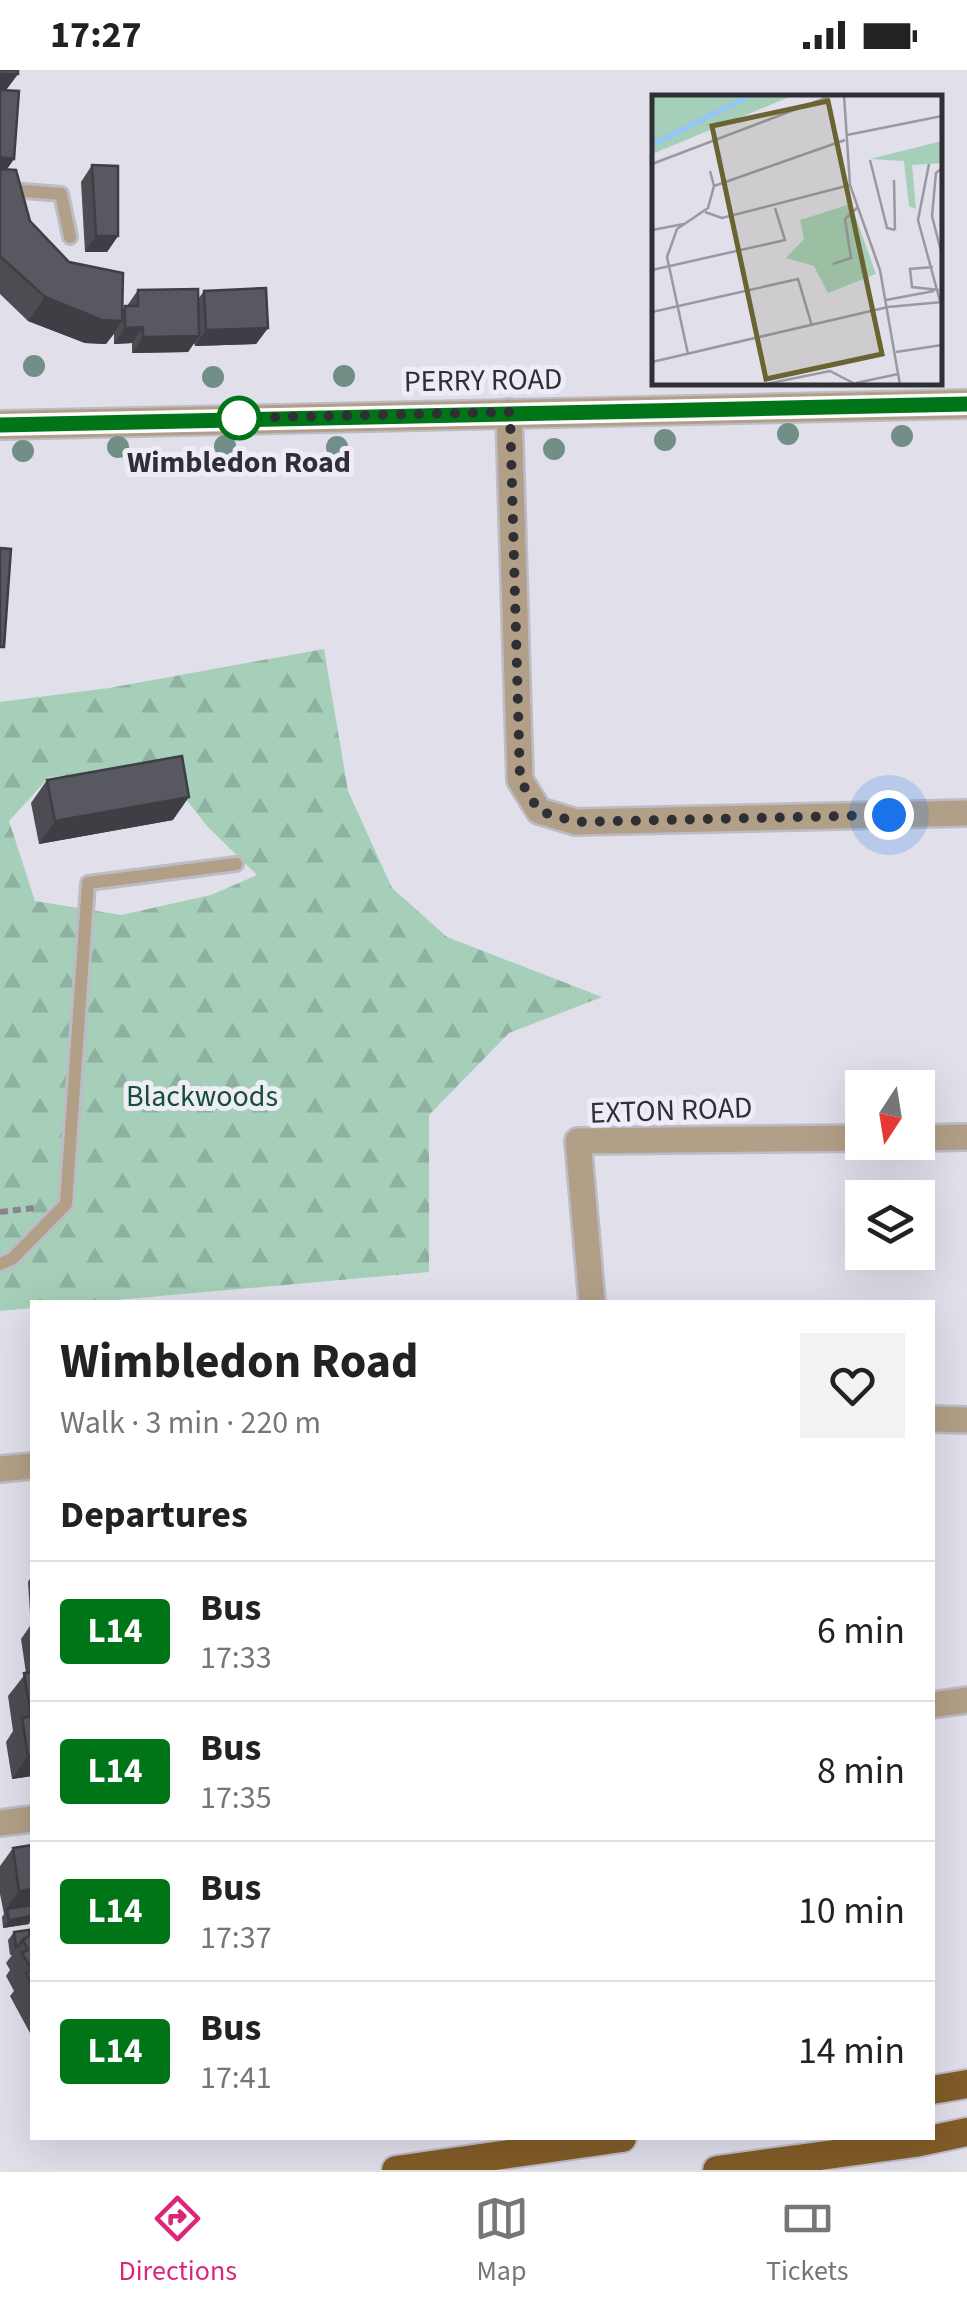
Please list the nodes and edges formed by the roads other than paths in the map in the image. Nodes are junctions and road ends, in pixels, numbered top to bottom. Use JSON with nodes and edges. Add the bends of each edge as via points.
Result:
{"nodes":[{"id":1,"x":0,"y":190,"type":"edge"},
{"id":2,"x":70,"y":236,"type":"dead end"},
{"id":3,"x":967,"y":404,"type":"edge"},
{"id":4,"x":510,"y":412,"type":"junction"},
{"id":5,"x":0,"y":425,"type":"edge"},
{"id":6,"x":967,"y":813,"type":"edge"},
{"id":7,"x":236,"y":864,"type":"dead end"},
{"id":8,"x":967,"y":1137,"type":"edge"},
{"id":9,"x":845,"y":1138,"type":"edge"},
{"id":10,"x":935,"y":1138,"type":"edge"},
{"id":11,"x":0,"y":1264,"type":"edge"},
{"id":12,"x":592,"y":1300,"type":"edge"},
{"id":13,"x":935,"y":1419,"type":"edge"},
{"id":14,"x":967,"y":1420,"type":"edge"},
{"id":15,"x":30,"y":1466,"type":"edge"},
{"id":16,"x":0,"y":1469,"type":"edge"},
{"id":17,"x":967,"y":1700,"type":"edge"},
{"id":18,"x":935,"y":1704,"type":"edge"},
{"id":19,"x":30,"y":1819,"type":"edge"},
{"id":20,"x":0,"y":1823,"type":"edge"},
{"id":21,"x":967,"y":2084,"type":"edge"},
{"id":22,"x":935,"y":2089,"type":"edge"},
{"id":23,"x":967,"y":2132,"type":"edge"},
{"id":24,"x":935,"y":2138,"type":"edge"},
{"id":25,"x":608,"y":2140,"type":"edge"},
{"id":26,"x":925,"y":2140,"type":"edge"},
{"id":27,"x":396,"y":2170,"type":"edge"},
{"id":28,"x":717,"y":2170,"type":"edge"}],
"edges":[{"from":1,"to":2,"type":"lane","via":[[62,194]]},
{"from":3,"to":4,"type":"street","name":"PERRY ROAD"},
{"from":4,"to":5,"type":"street","name":"PERRY ROAD"},
{"from":4,"to":6,"type":"street","via":[[520,780],[539,811],[576,822]]},
{"from":7,"to":11,"type":"lane","via":[[88,883],[66,1204]]},
{"from":8,"to":10,"type":"street"},
{"from":9,"to":12,"type":"street","name":"EXTON ROAD","via":[[578,1141]]},
{"from":13,"to":14,"type":"street"},
{"from":15,"to":16,"type":"street"},
{"from":17,"to":18,"type":"street"},
{"from":19,"to":20,"type":"street"},
{"from":21,"to":22,"type":"highway"},
{"from":23,"to":24,"type":"highway"},
{"from":25,"to":27,"type":"highway"},
{"from":26,"to":28,"type":"highway"}]}
